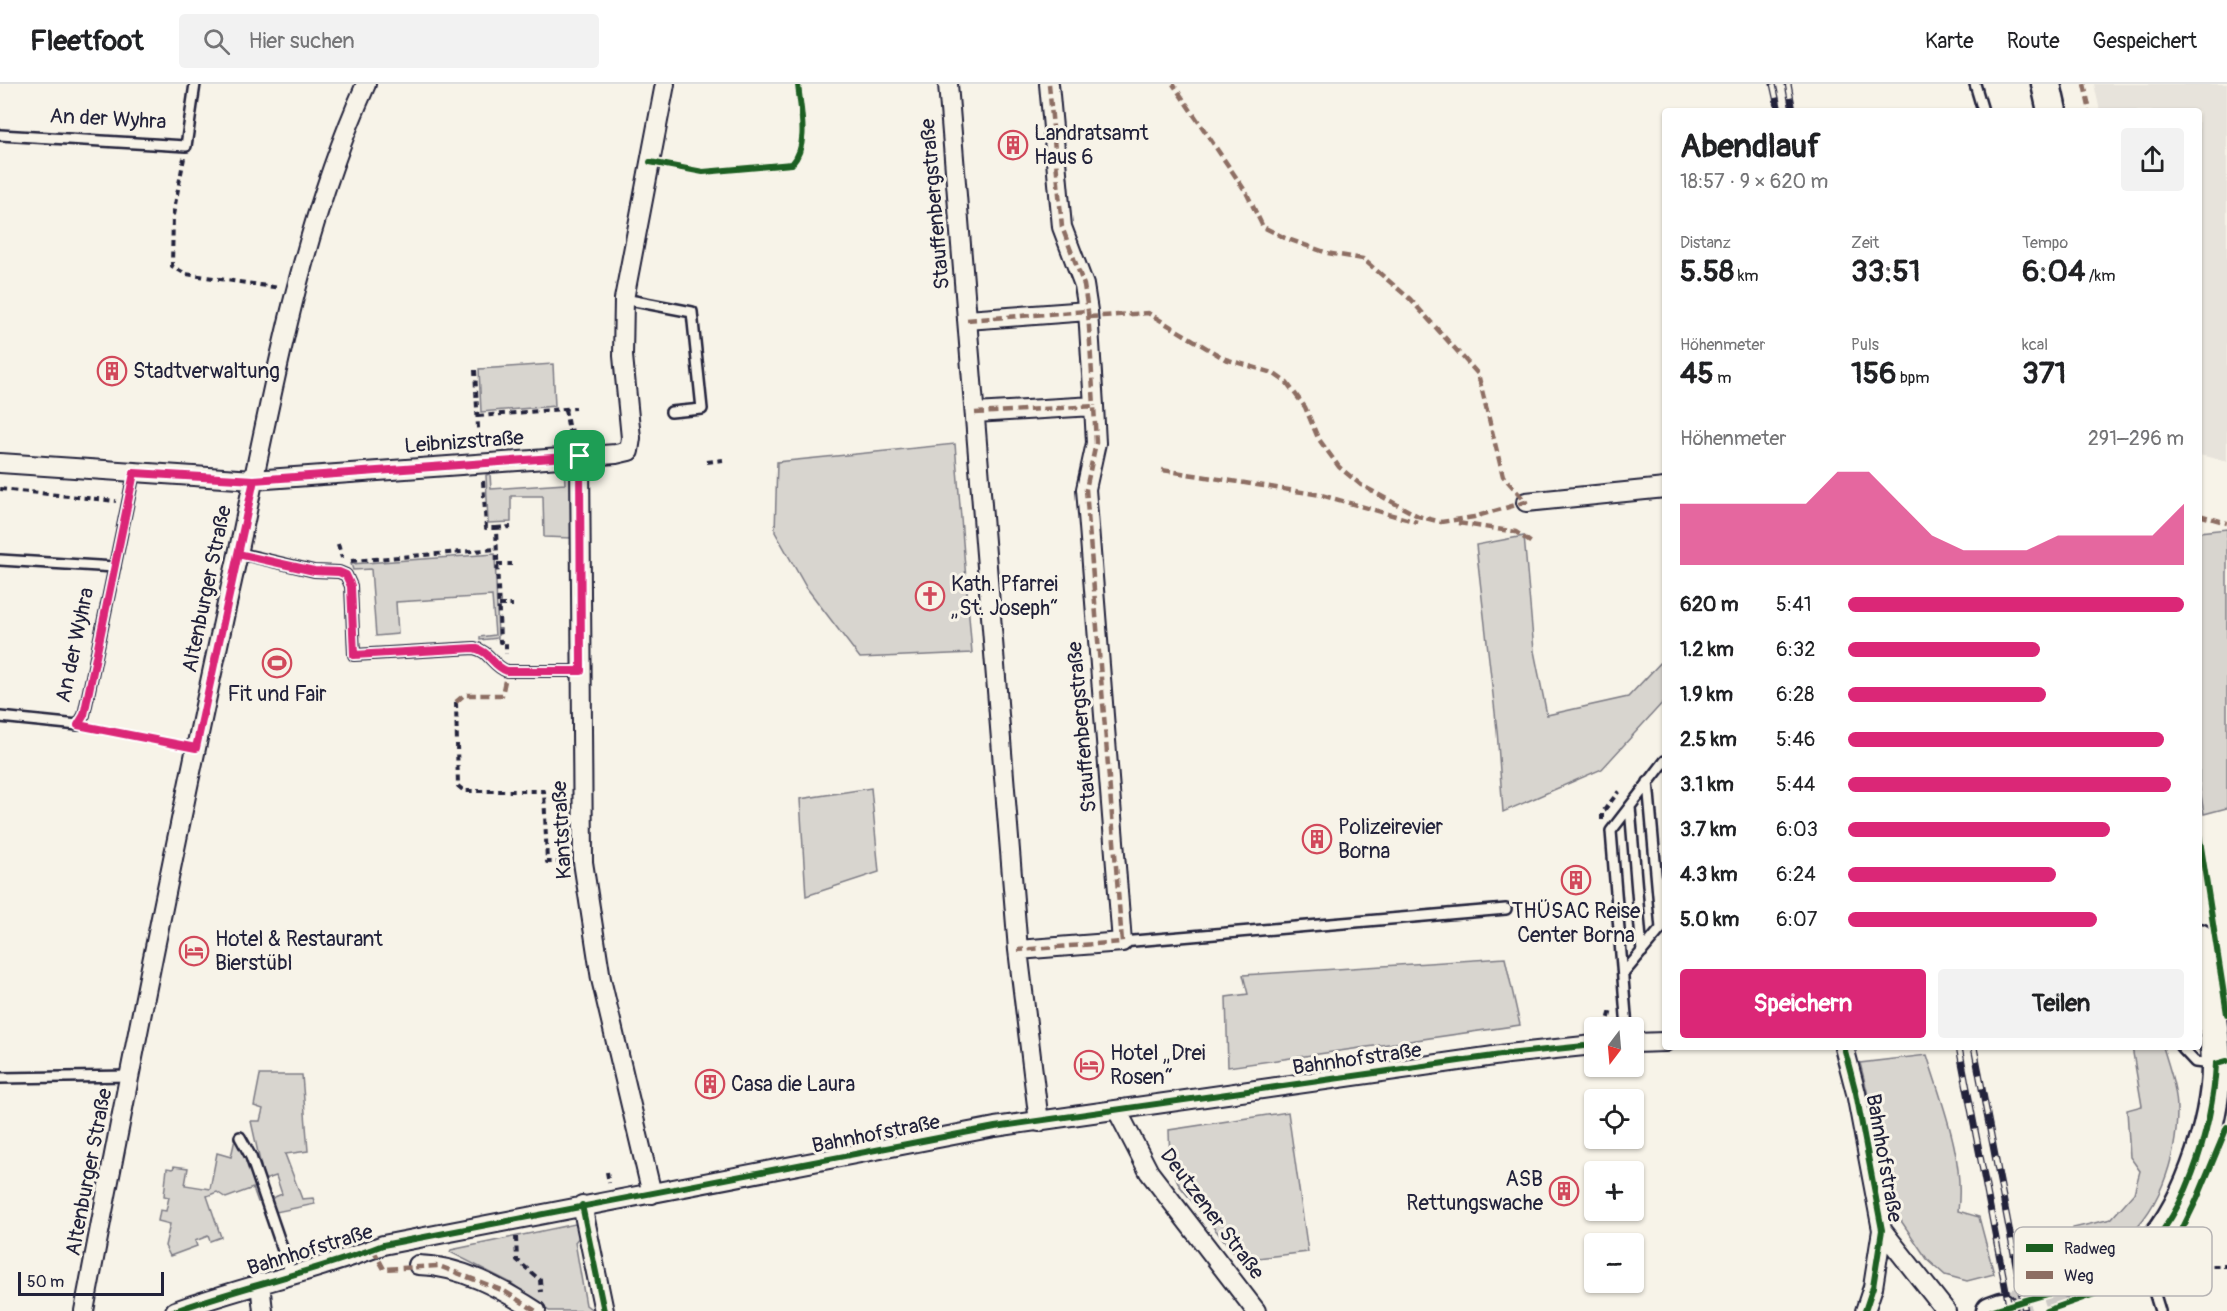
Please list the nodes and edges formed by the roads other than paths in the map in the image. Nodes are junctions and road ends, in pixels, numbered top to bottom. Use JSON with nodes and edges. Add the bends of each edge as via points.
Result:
{"nodes":[{"id":1,"x":195,"y":84,"type":"edge"},
{"id":2,"x":366,"y":84,"type":"edge"},
{"id":3,"x":665,"y":84,"type":"edge"},
{"id":4,"x":948,"y":84,"type":"edge"},
{"id":5,"x":1049,"y":84,"type":"edge"},
{"id":6,"x":1975,"y":84,"type":"edge"},
{"id":7,"x":2046,"y":84,"type":"edge"},
{"id":8,"x":1982,"y":108,"type":"edge"},
{"id":9,"x":2051,"y":108,"type":"edge"},
{"id":10,"x":0,"y":135,"type":"edge"},
{"id":11,"x":624,"y":299,"type":"junction"},
{"id":12,"x":1088,"y":311,"type":"junction"},
{"id":13,"x":967,"y":320,"type":"junction"},
{"id":14,"x":1094,"y":406,"type":"junction"},
{"id":15,"x":671,"y":412,"type":"dead end"},
{"id":16,"x":975,"y":413,"type":"junction"},
{"id":17,"x":580,"y":456,"type":"junction"},
{"id":18,"x":0,"y":463,"type":"edge"},
{"id":19,"x":134,"y":473,"type":"junction"},
{"id":20,"x":254,"y":480,"type":"junction"},
{"id":21,"x":1662,"y":488,"type":"edge"},
{"id":22,"x":1526,"y":502,"type":"dead end"},
{"id":23,"x":238,"y":554,"type":"junction"},
{"id":24,"x":0,"y":560,"type":"edge"},
{"id":25,"x":115,"y":567,"type":"junction"},
{"id":26,"x":581,"y":671,"type":"junction"},
{"id":27,"x":0,"y":717,"type":"edge"},
{"id":28,"x":1662,"y":765,"type":"edge"},
{"id":29,"x":1648,"y":782,"type":"junction"},
{"id":30,"x":1630,"y":807,"type":"junction"},
{"id":31,"x":1506,"y":909,"type":"dead end"},
{"id":32,"x":1662,"y":916,"type":"edge"},
{"id":33,"x":1662,"y":927,"type":"edge"},
{"id":34,"x":1122,"y":942,"type":"junction"},
{"id":35,"x":1018,"y":950,"type":"junction"},
{"id":36,"x":1642,"y":952,"type":"junction"},
{"id":37,"x":2202,"y":955,"type":"edge"},
{"id":38,"x":1623,"y":974,"type":"junction"},
{"id":39,"x":1626,"y":1017,"type":"edge"},
{"id":40,"x":1662,"y":1042,"type":"edge"},
{"id":41,"x":1644,"y":1043,"type":"edge"},
{"id":42,"x":1584,"y":1046,"type":"edge"},
{"id":43,"x":1845,"y":1050,"type":"edge"},
{"id":44,"x":2184,"y":1050,"type":"edge"},
{"id":45,"x":2221,"y":1063,"type":"edge"},
{"id":46,"x":131,"y":1077,"type":"junction"},
{"id":47,"x":0,"y":1078,"type":"edge"},
{"id":48,"x":1117,"y":1110,"type":"junction"},
{"id":49,"x":1039,"y":1122,"type":"junction"},
{"id":50,"x":240,"y":1137,"type":"dead end"},
{"id":51,"x":652,"y":1194,"type":"junction"},
{"id":52,"x":582,"y":1205,"type":"junction"},
{"id":53,"x":2161,"y":1227,"type":"edge"},
{"id":54,"x":1882,"y":1230,"type":"junction"},
{"id":55,"x":418,"y":1265,"type":"dead end"},
{"id":56,"x":291,"y":1274,"type":"junction"},
{"id":57,"x":260,"y":1283,"type":"junction"},
{"id":58,"x":2157,"y":1296,"type":"edge"},
{"id":59,"x":535,"y":1310,"type":"edge"},
{"id":60,"x":84,"y":1311,"type":"edge"},
{"id":61,"x":175,"y":1311,"type":"edge"},
{"id":62,"x":263,"y":1311,"type":"edge"},
{"id":63,"x":604,"y":1311,"type":"edge"},
{"id":64,"x":1256,"y":1311,"type":"edge"},
{"id":65,"x":1864,"y":1311,"type":"edge"},
{"id":66,"x":1946,"y":1311,"type":"edge"},
{"id":67,"x":2160,"y":1311,"type":"edge"}],
"edges":[{"from":1,"to":10,"type":"lane","name":"An der Wyhra","via":[[186,146]]},
{"from":2,"to":20,"type":"street","name":"Altenburger Straße","via":[[310,234]]},
{"from":3,"to":11,"type":"street","name":"Leibnizstraße"},
{"from":4,"to":13,"type":"street","name":"Stauffenbergstraße"},
{"from":5,"to":12,"type":"street","name":"Stauffenbergstraße","via":[[1062,227],[1084,285]]},
{"from":6,"to":8,"type":"lane"},
{"from":7,"to":9,"type":"main road"},
{"from":11,"to":15,"type":"lane","via":[[692,312],[702,409]]},
{"from":11,"to":17,"type":"street","name":"Leibnizstraße","via":[[621,329],[629,451]]},
{"from":12,"to":13,"type":"street"},
{"from":12,"to":14,"type":"street","name":"Stauffenbergstraße"},
{"from":13,"to":16,"type":"street","name":"Stauffenbergstraße"},
{"from":14,"to":16,"type":"street"},
{"from":14,"to":34,"type":"street","name":"Stauffenbergstraße","via":[[1096,443],[1087,474],[1087,506]]},
{"from":16,"to":35,"type":"street","name":"Stauffenbergstraße"},
{"from":17,"to":20,"type":"street","name":"Leibnizstraße"},
{"from":17,"to":26,"type":"street","name":"Kantstraße"},
{"from":18,"to":19,"type":"street"},
{"from":19,"to":20,"type":"street"},
{"from":19,"to":25,"type":"lane","name":"An der Wyhra"},
{"from":20,"to":23,"type":"street","name":"Altenburger Straße"},
{"from":21,"to":22,"type":"street"},
{"from":23,"to":26,"type":"lane","via":[[346,575],[351,586],[354,655],[474,648],[488,654],[499,669],[507,671]]},
{"from":23,"to":46,"type":"street","name":"Altenburger Straße","via":[[169,872]]},
{"from":24,"to":25,"type":"lane","name":"An der Wyhra"},
{"from":25,"to":27,"type":"lane","name":"An der Wyhra","via":[[84,715],[78,725]]},
{"from":26,"to":51,"type":"street","name":"Kantstraße","via":[[583,862],[601,979]]},
{"from":28,"to":29,"type":"lane"},
{"from":29,"to":30,"type":"lane"},
{"from":29,"to":32,"type":"lane"},
{"from":30,"to":36,"type":"lane"},
{"from":30,"to":38,"type":"lane","via":[[1611,831]]},
{"from":31,"to":34,"type":"lane"},
{"from":33,"to":36,"type":"lane"},
{"from":34,"to":35,"type":"street"},
{"from":35,"to":49,"type":"street","name":"Stauffenbergstraße"},
{"from":36,"to":38,"type":"lane"},
{"from":37,"to":45,"type":"main road"},
{"from":38,"to":39,"type":"lane"},
{"from":40,"to":41,"type":"street"},
{"from":42,"to":48,"type":"street","name":"Bahnhofstraße","via":[[1524,1051]]},
{"from":43,"to":54,"type":"street","name":"Bahnhofstraße"},
{"from":44,"to":45,"type":"lane","via":[[2195,1062]]},
{"from":45,"to":53,"type":"main road","via":[[2207,1133],[2185,1190]]},
{"from":46,"to":47,"type":"lane","name":"Altenburger Straße"},
{"from":46,"to":60,"type":"street","name":"Altenburger Straße"},
{"from":48,"to":49,"type":"street","name":"Bahnhofstraße"},
{"from":48,"to":64,"type":"street","name":"Deutzener Straße","via":[[1149,1172]]},
{"from":49,"to":51,"type":"street","name":"Bahnhofstraße","via":[[995,1127]]},
{"from":50,"to":56,"type":"lane","via":[[251,1157]]},
{"from":51,"to":52,"type":"street","name":"Bahnhofstraße"},
{"from":52,"to":56,"type":"street","name":"Bahnhofstraße","via":[[383,1245]]},
{"from":52,"to":63,"type":"street"},
{"from":54,"to":65,"type":"street","name":"Bahnhofstraße","via":[[1873,1287]]},
{"from":54,"to":66,"type":"street","name":"Bahnhofstraße"},
{"from":55,"to":59,"type":"street","via":[[454,1270],[504,1291]]},
{"from":56,"to":57,"type":"street","name":"Bahnhofstraße"},
{"from":57,"to":61,"type":"street","name":"Bahnhofstraße"},
{"from":57,"to":62,"type":"street"},
{"from":58,"to":67,"type":"lane"}]}
